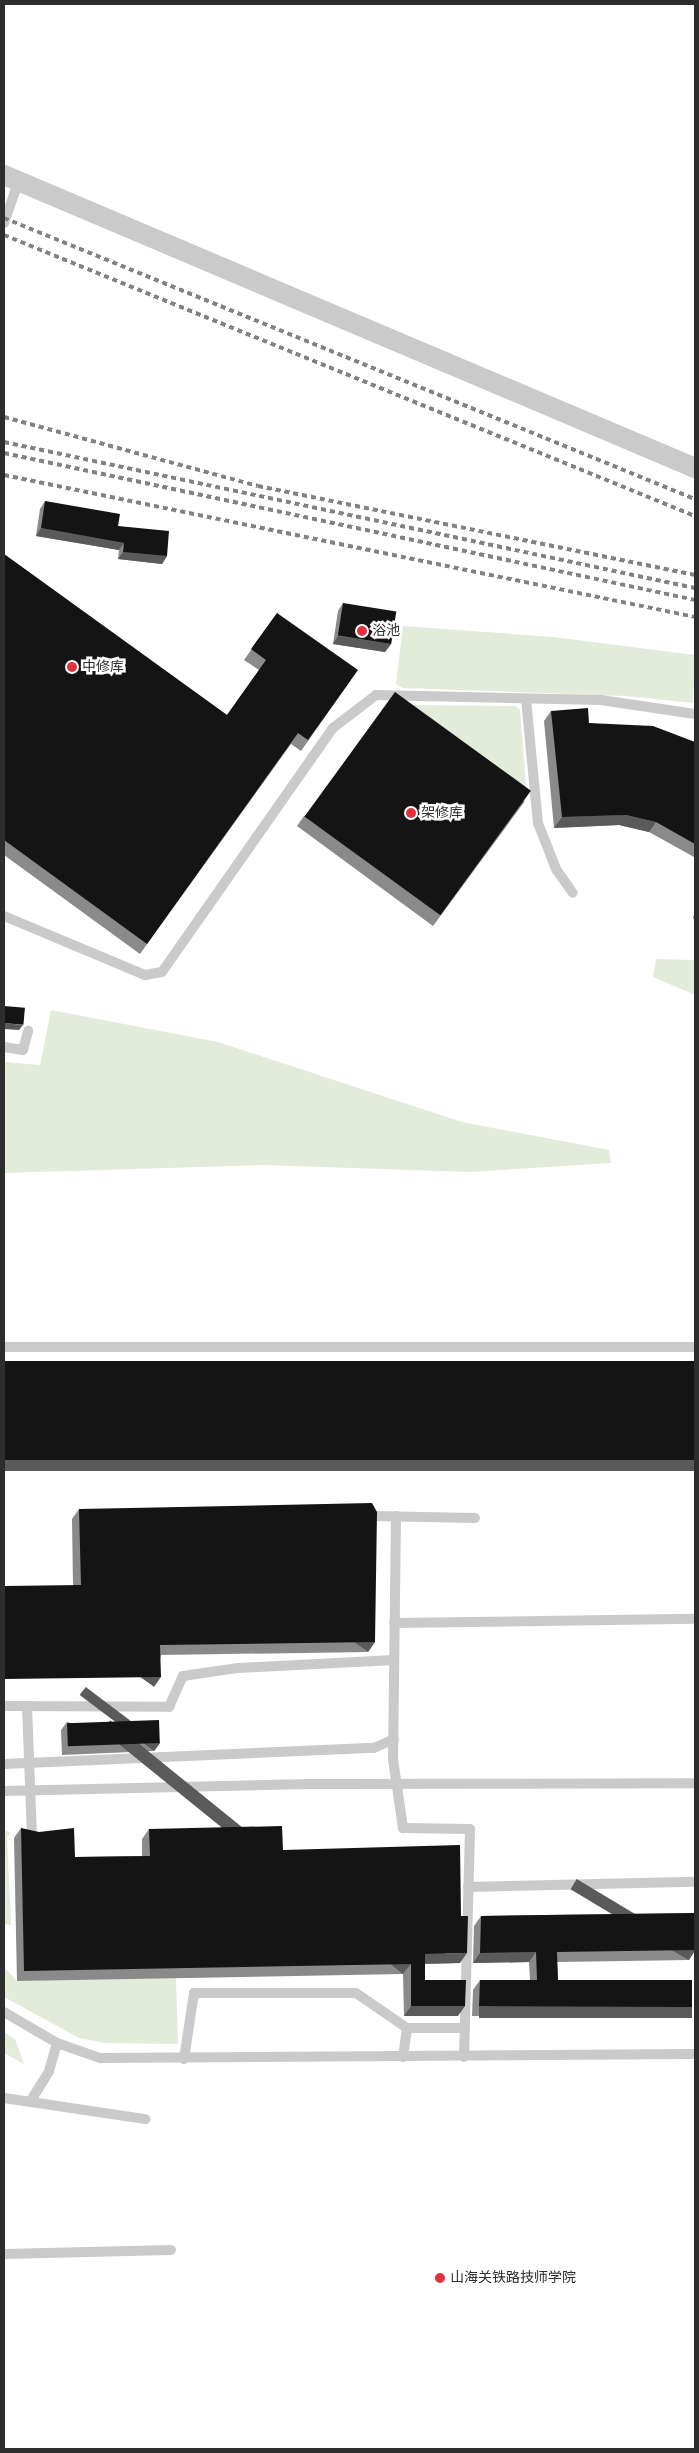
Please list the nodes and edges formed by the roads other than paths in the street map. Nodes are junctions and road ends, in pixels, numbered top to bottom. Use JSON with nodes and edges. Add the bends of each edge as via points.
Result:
{"nodes":[{"id":1,"x":12,"y":178,"type":"edge"},
{"id":2,"x":4,"y":223,"type":"edge"},
{"id":3,"x":695,"y":468,"type":"edge"},
{"id":4,"x":526,"y":699,"type":"junction"},
{"id":5,"x":695,"y":714,"type":"edge"},
{"id":6,"x":573,"y":893,"type":"dead end"},
{"id":7,"x":4,"y":916,"type":"edge"},
{"id":8,"x":28,"y":1031,"type":"dead end"},
{"id":9,"x":4,"y":1047,"type":"edge"},
{"id":10,"x":4,"y":1347,"type":"edge"},
{"id":11,"x":695,"y":1347,"type":"edge"},
{"id":12,"x":371,"y":1516,"type":"edge"},
{"id":13,"x":396,"y":1516,"type":"junction"},
{"id":14,"x":475,"y":1518,"type":"dead end"},
{"id":15,"x":695,"y":1619,"type":"edge"},
{"id":16,"x":394,"y":1623,"type":"junction"},
{"id":17,"x":394,"y":1660,"type":"junction"},
{"id":18,"x":4,"y":1706,"type":"edge"},
{"id":19,"x":26,"y":1706,"type":"junction"},
{"id":20,"x":394,"y":1740,"type":"junction"},
{"id":21,"x":28,"y":1763,"type":"junction"},
{"id":22,"x":4,"y":1764,"type":"edge"},
{"id":23,"x":695,"y":1783,"type":"edge"},
{"id":24,"x":398,"y":1785,"type":"junction"},
{"id":25,"x":32,"y":1790,"type":"junction"},
{"id":26,"x":4,"y":1791,"type":"edge"},
{"id":27,"x":32,"y":1835,"type":"edge"},
{"id":28,"x":695,"y":1882,"type":"edge"},
{"id":29,"x":468,"y":1887,"type":"junction"},
{"id":30,"x":4,"y":2012,"type":"edge"},
{"id":31,"x":407,"y":2028,"type":"junction"},
{"id":32,"x":465,"y":2028,"type":"junction"},
{"id":33,"x":57,"y":2044,"type":"junction"},
{"id":34,"x":695,"y":2054,"type":"edge"},
{"id":35,"x":403,"y":2057,"type":"junction"},
{"id":36,"x":464,"y":2057,"type":"junction"},
{"id":37,"x":184,"y":2060,"type":"junction"},
{"id":38,"x":4,"y":2098,"type":"edge"},
{"id":39,"x":30,"y":2102,"type":"junction"},
{"id":40,"x":145,"y":2119,"type":"dead end"},
{"id":41,"x":171,"y":2250,"type":"dead end"},
{"id":42,"x":4,"y":2254,"type":"edge"}],
"edges":[{"from":1,"to":2,"type":"lane"},
{"from":1,"to":3,"type":"street"},
{"from":4,"to":5,"type":"lane","via":[[601,700]]},
{"from":4,"to":6,"type":"lane","via":[[538,823],[556,869]]},
{"from":4,"to":7,"type":"lane","via":[[376,695],[353,709],[333,728],[162,972],[145,974]]},
{"from":8,"to":9,"type":"lane","via":[[23,1050]]},
{"from":10,"to":11,"type":"lane"},
{"from":12,"to":13,"type":"lane"},
{"from":13,"to":14,"type":"lane"},
{"from":13,"to":16,"type":"lane"},
{"from":15,"to":16,"type":"lane"},
{"from":16,"to":17,"type":"lane"},
{"from":17,"to":19,"type":"lane","via":[[238,1668],[183,1676],[169,1707]]},
{"from":17,"to":20,"type":"lane"},
{"from":18,"to":19,"type":"lane"},
{"from":19,"to":21,"type":"lane"},
{"from":20,"to":21,"type":"lane","via":[[374,1748]]},
{"from":20,"to":24,"type":"lane"},
{"from":21,"to":22,"type":"lane"},
{"from":21,"to":25,"type":"lane"},
{"from":23,"to":24,"type":"lane"},
{"from":24,"to":25,"type":"lane"},
{"from":24,"to":29,"type":"lane","via":[[403,1828],[470,1829]]},
{"from":25,"to":26,"type":"lane"},
{"from":25,"to":27,"type":"lane"},
{"from":28,"to":29,"type":"lane"},
{"from":29,"to":32,"type":"lane"},
{"from":30,"to":33,"type":"lane"},
{"from":31,"to":32,"type":"lane"},
{"from":31,"to":35,"type":"lane"},
{"from":31,"to":37,"type":"lane","via":[[356,1993],[194,1993]]},
{"from":32,"to":36,"type":"lane"},
{"from":33,"to":37,"type":"lane","via":[[100,2058]]},
{"from":33,"to":39,"type":"lane","via":[[49,2071]]},
{"from":34,"to":36,"type":"lane"},
{"from":35,"to":36,"type":"lane"},
{"from":35,"to":37,"type":"lane"},
{"from":38,"to":39,"type":"lane"},
{"from":39,"to":40,"type":"lane"},
{"from":41,"to":42,"type":"lane"}]}
